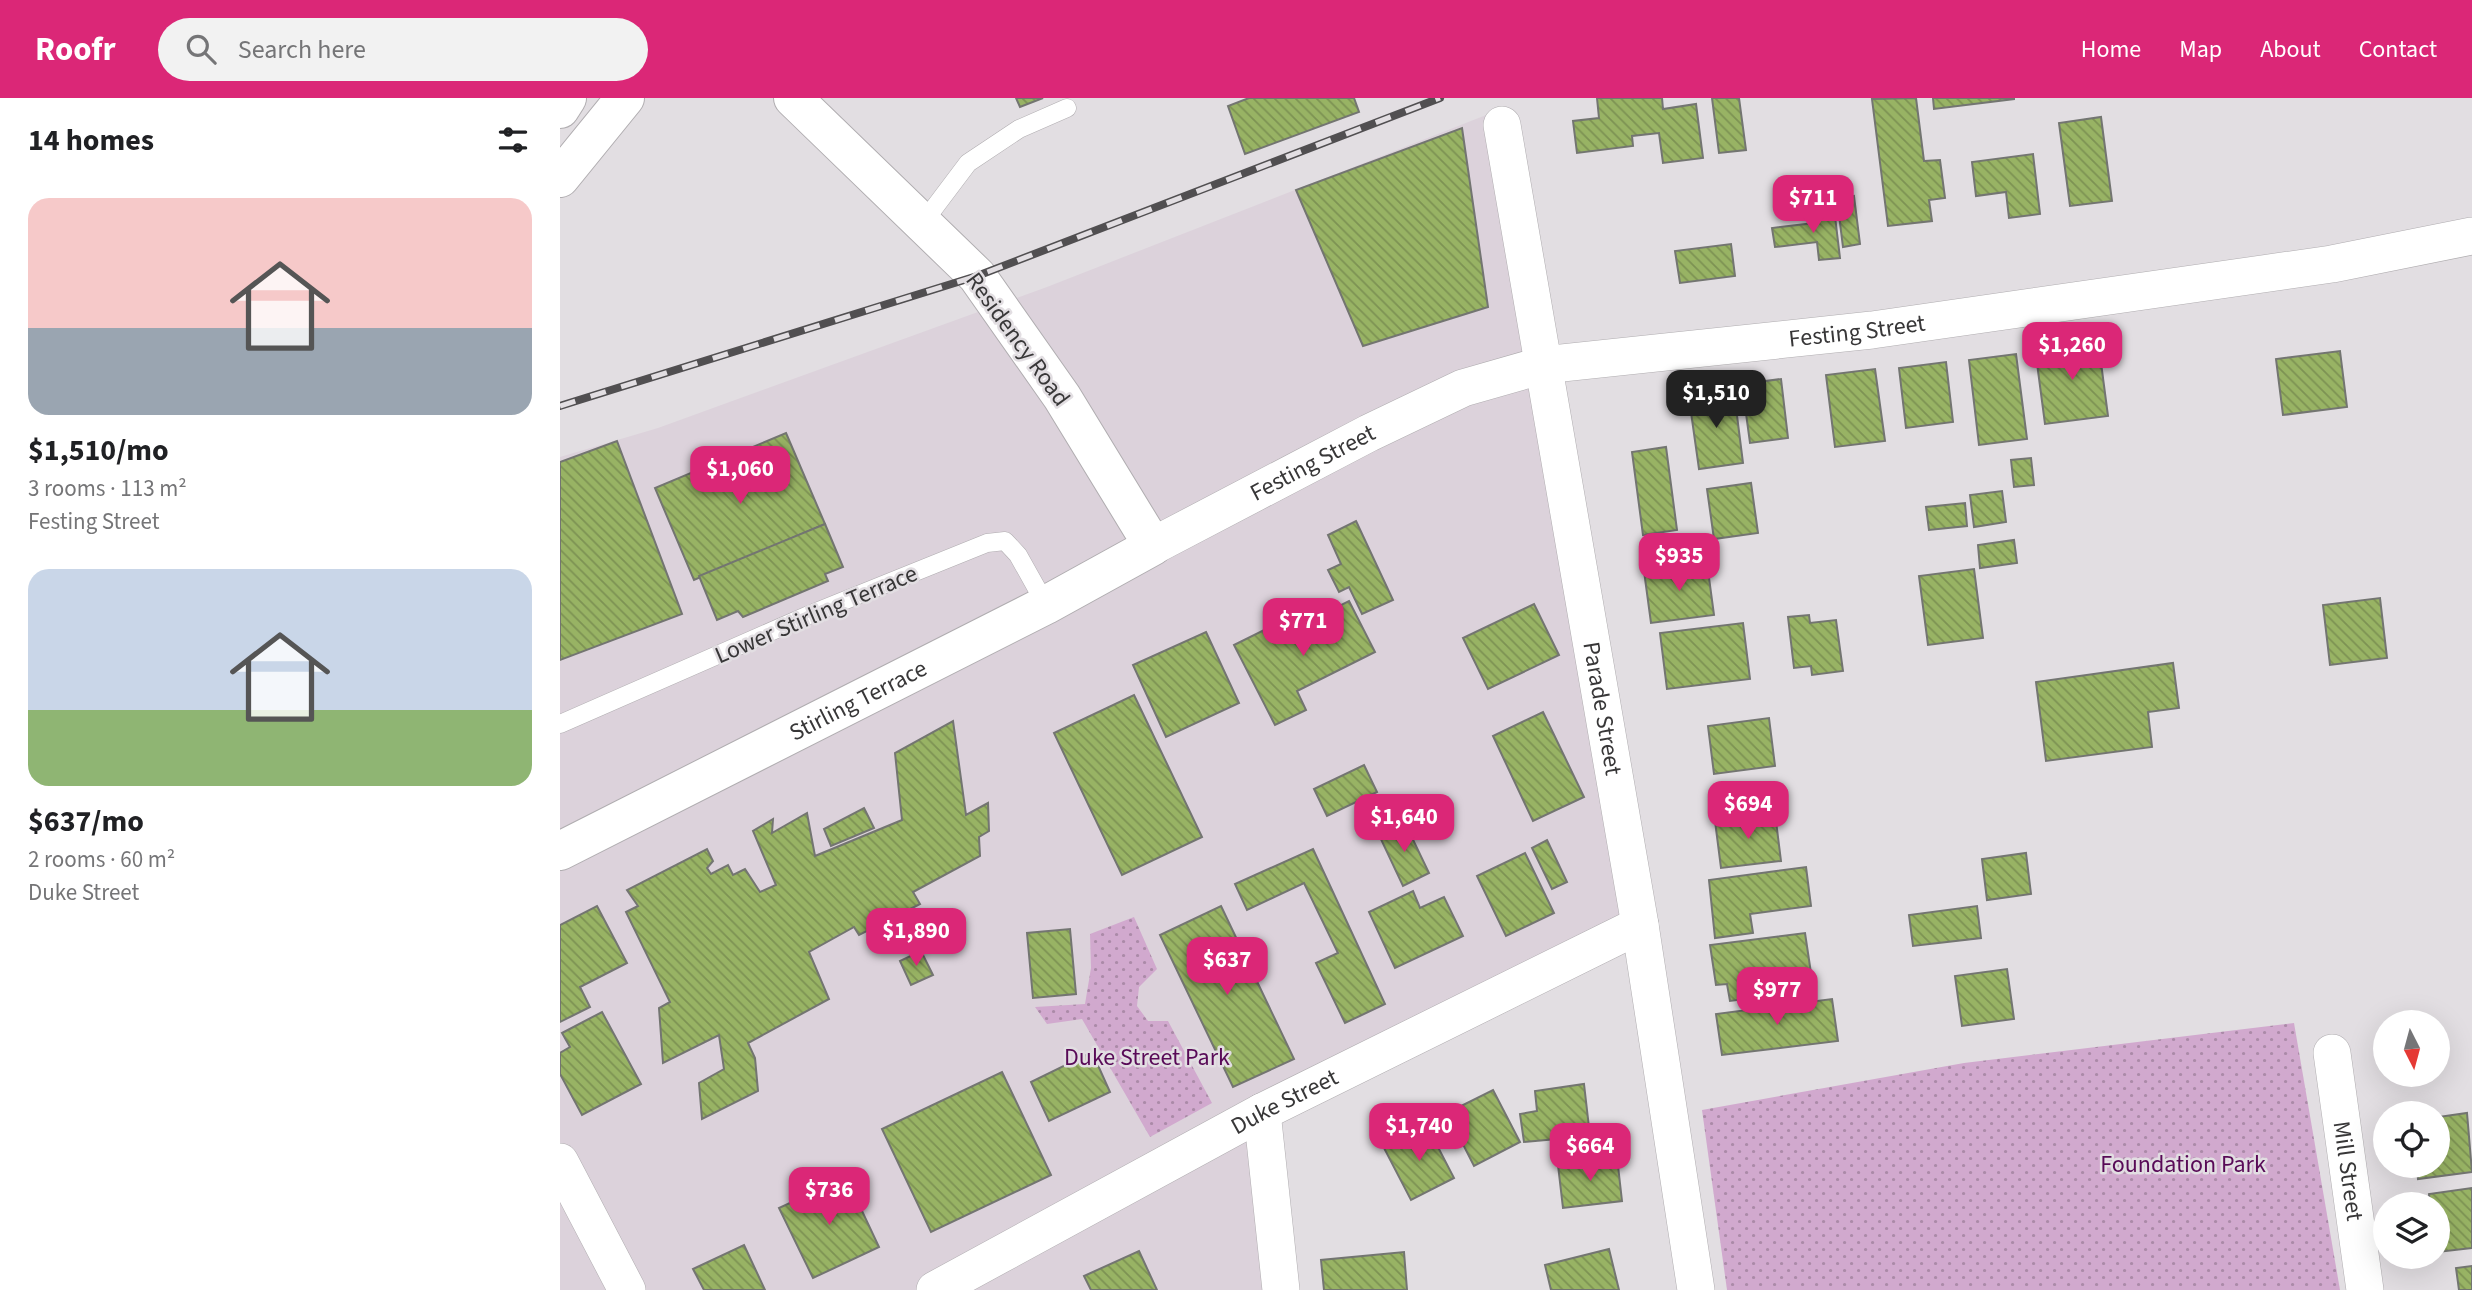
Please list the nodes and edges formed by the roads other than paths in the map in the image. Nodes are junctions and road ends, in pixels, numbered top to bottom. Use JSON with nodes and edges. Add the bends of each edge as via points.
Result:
{"nodes":[{"id":1,"x":567,"y":98,"type":"edge"},
{"id":2,"x":625,"y":98,"type":"edge"},
{"id":3,"x":793,"y":98,"type":"edge"},
{"id":4,"x":1067,"y":108,"type":"dead end"},
{"id":5,"x":560,"y":109,"type":"edge"},
{"id":6,"x":1502,"y":125,"type":"dead end"},
{"id":7,"x":560,"y":178,"type":"edge"},
{"id":8,"x":922,"y":224,"type":"junction"},
{"id":9,"x":2472,"y":236,"type":"edge"},
{"id":10,"x":1543,"y":365,"type":"junction"},
{"id":11,"x":1153,"y":546,"type":"junction"},
{"id":12,"x":1046,"y":605,"type":"junction"},
{"id":13,"x":560,"y":724,"type":"edge"},
{"id":14,"x":560,"y":851,"type":"edge"},
{"id":15,"x":1640,"y":925,"type":"junction"},
{"id":16,"x":2332,"y":1053,"type":"dead end"},
{"id":17,"x":1262,"y":1112,"type":"junction"},
{"id":18,"x":560,"y":1162,"type":"edge"},
{"id":19,"x":627,"y":1290,"type":"edge"},
{"id":20,"x":935,"y":1290,"type":"edge"},
{"id":21,"x":1281,"y":1290,"type":"edge"},
{"id":22,"x":1696,"y":1290,"type":"edge"},
{"id":23,"x":2365,"y":1290,"type":"edge"}],
"edges":[{"from":1,"to":5,"type":"main road"},
{"from":2,"to":7,"type":"main road"},
{"from":3,"to":8,"type":"main road","name":"Residency Road"},
{"from":4,"to":8,"type":"lane","via":[[1019,129],[968,163]]},
{"from":6,"to":10,"type":"street","name":"Parade Street"},
{"from":8,"to":11,"type":"main road","name":"Residency Road","via":[[977,276],[1062,397]]},
{"from":9,"to":10,"type":"street","name":"Festing Street","via":[[2332,264],[1872,330]]},
{"from":10,"to":11,"type":"street","name":"Festing Street","via":[[1463,388]]},
{"from":10,"to":15,"type":"street","name":"Parade Street"},
{"from":11,"to":12,"type":"main road","name":"Stirling Terrace"},
{"from":12,"to":13,"type":"lane","name":"Lower Stirling Terrace","via":[[1005,541],[986,543]]},
{"from":12,"to":14,"type":"main road","name":"Stirling Terrace"},
{"from":15,"to":17,"type":"street","name":"Duke Street"},
{"from":15,"to":22,"type":"street","name":"Parade Street"},
{"from":16,"to":23,"type":"street","name":"Mill Street"},
{"from":17,"to":20,"type":"street","name":"Duke Street"},
{"from":17,"to":21,"type":"street"},
{"from":18,"to":19,"type":"street"}]}
